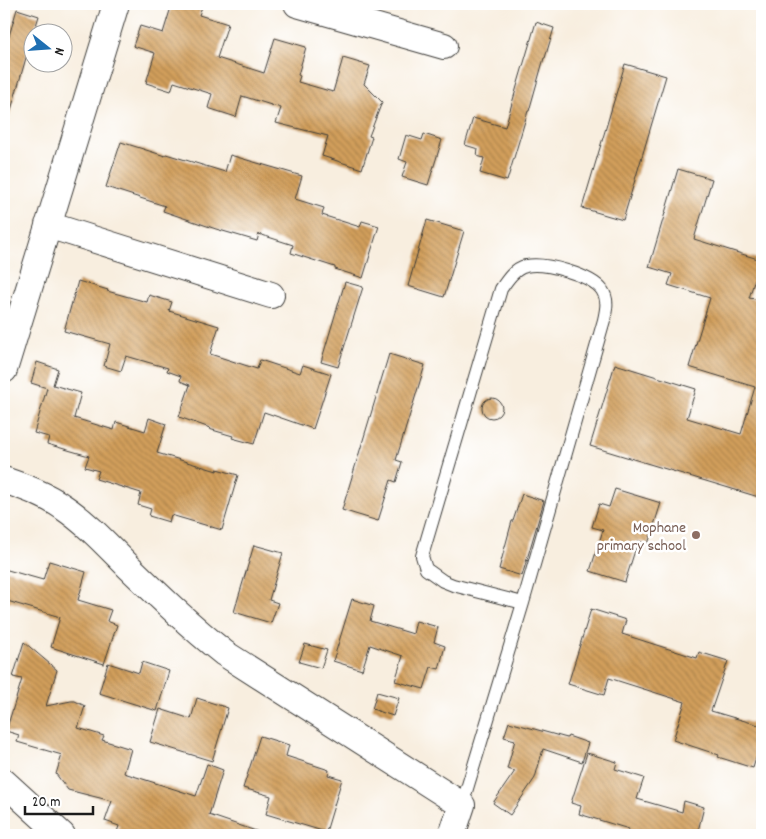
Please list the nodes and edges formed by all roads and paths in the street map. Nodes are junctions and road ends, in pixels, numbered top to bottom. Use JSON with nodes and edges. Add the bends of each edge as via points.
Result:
{"nodes":[{"id":1,"x":116,"y":4,"type":"edge"},
{"id":2,"x":296,"y":4,"type":"edge"},
{"id":3,"x":444,"y":46,"type":"dead end"},
{"id":4,"x":48,"y":224,"type":"junction"},
{"id":5,"x":271,"y":295,"type":"dead end"},
{"id":6,"x":4,"y":370,"type":"edge"},
{"id":7,"x":4,"y":480,"type":"edge"},
{"id":8,"x":523,"y":603,"type":"junction"},
{"id":9,"x":4,"y":782,"type":"edge"},
{"id":10,"x":462,"y":804,"type":"junction"},
{"id":11,"x":62,"y":835,"type":"edge"},
{"id":12,"x":452,"y":835,"type":"edge"}],
"edges":[{"from":1,"to":4,"type":"street"},
{"from":2,"to":3,"type":"street"},
{"from":4,"to":5,"type":"street"},
{"from":4,"to":6,"type":"street","via":[[16,314]]},
{"from":7,"to":10,"type":"street","via":[[61,506],[84,523],[224,653]]},
{"from":8,"to":8,"type":"lane","via":[[607,305],[602,290],[586,277],[544,264],[524,266],[510,276],[501,289],[422,556],[426,569],[443,581]]},
{"from":8,"to":10,"type":"lane"},
{"from":9,"to":11,"type":"street"},
{"from":10,"to":12,"type":"street"}]}
